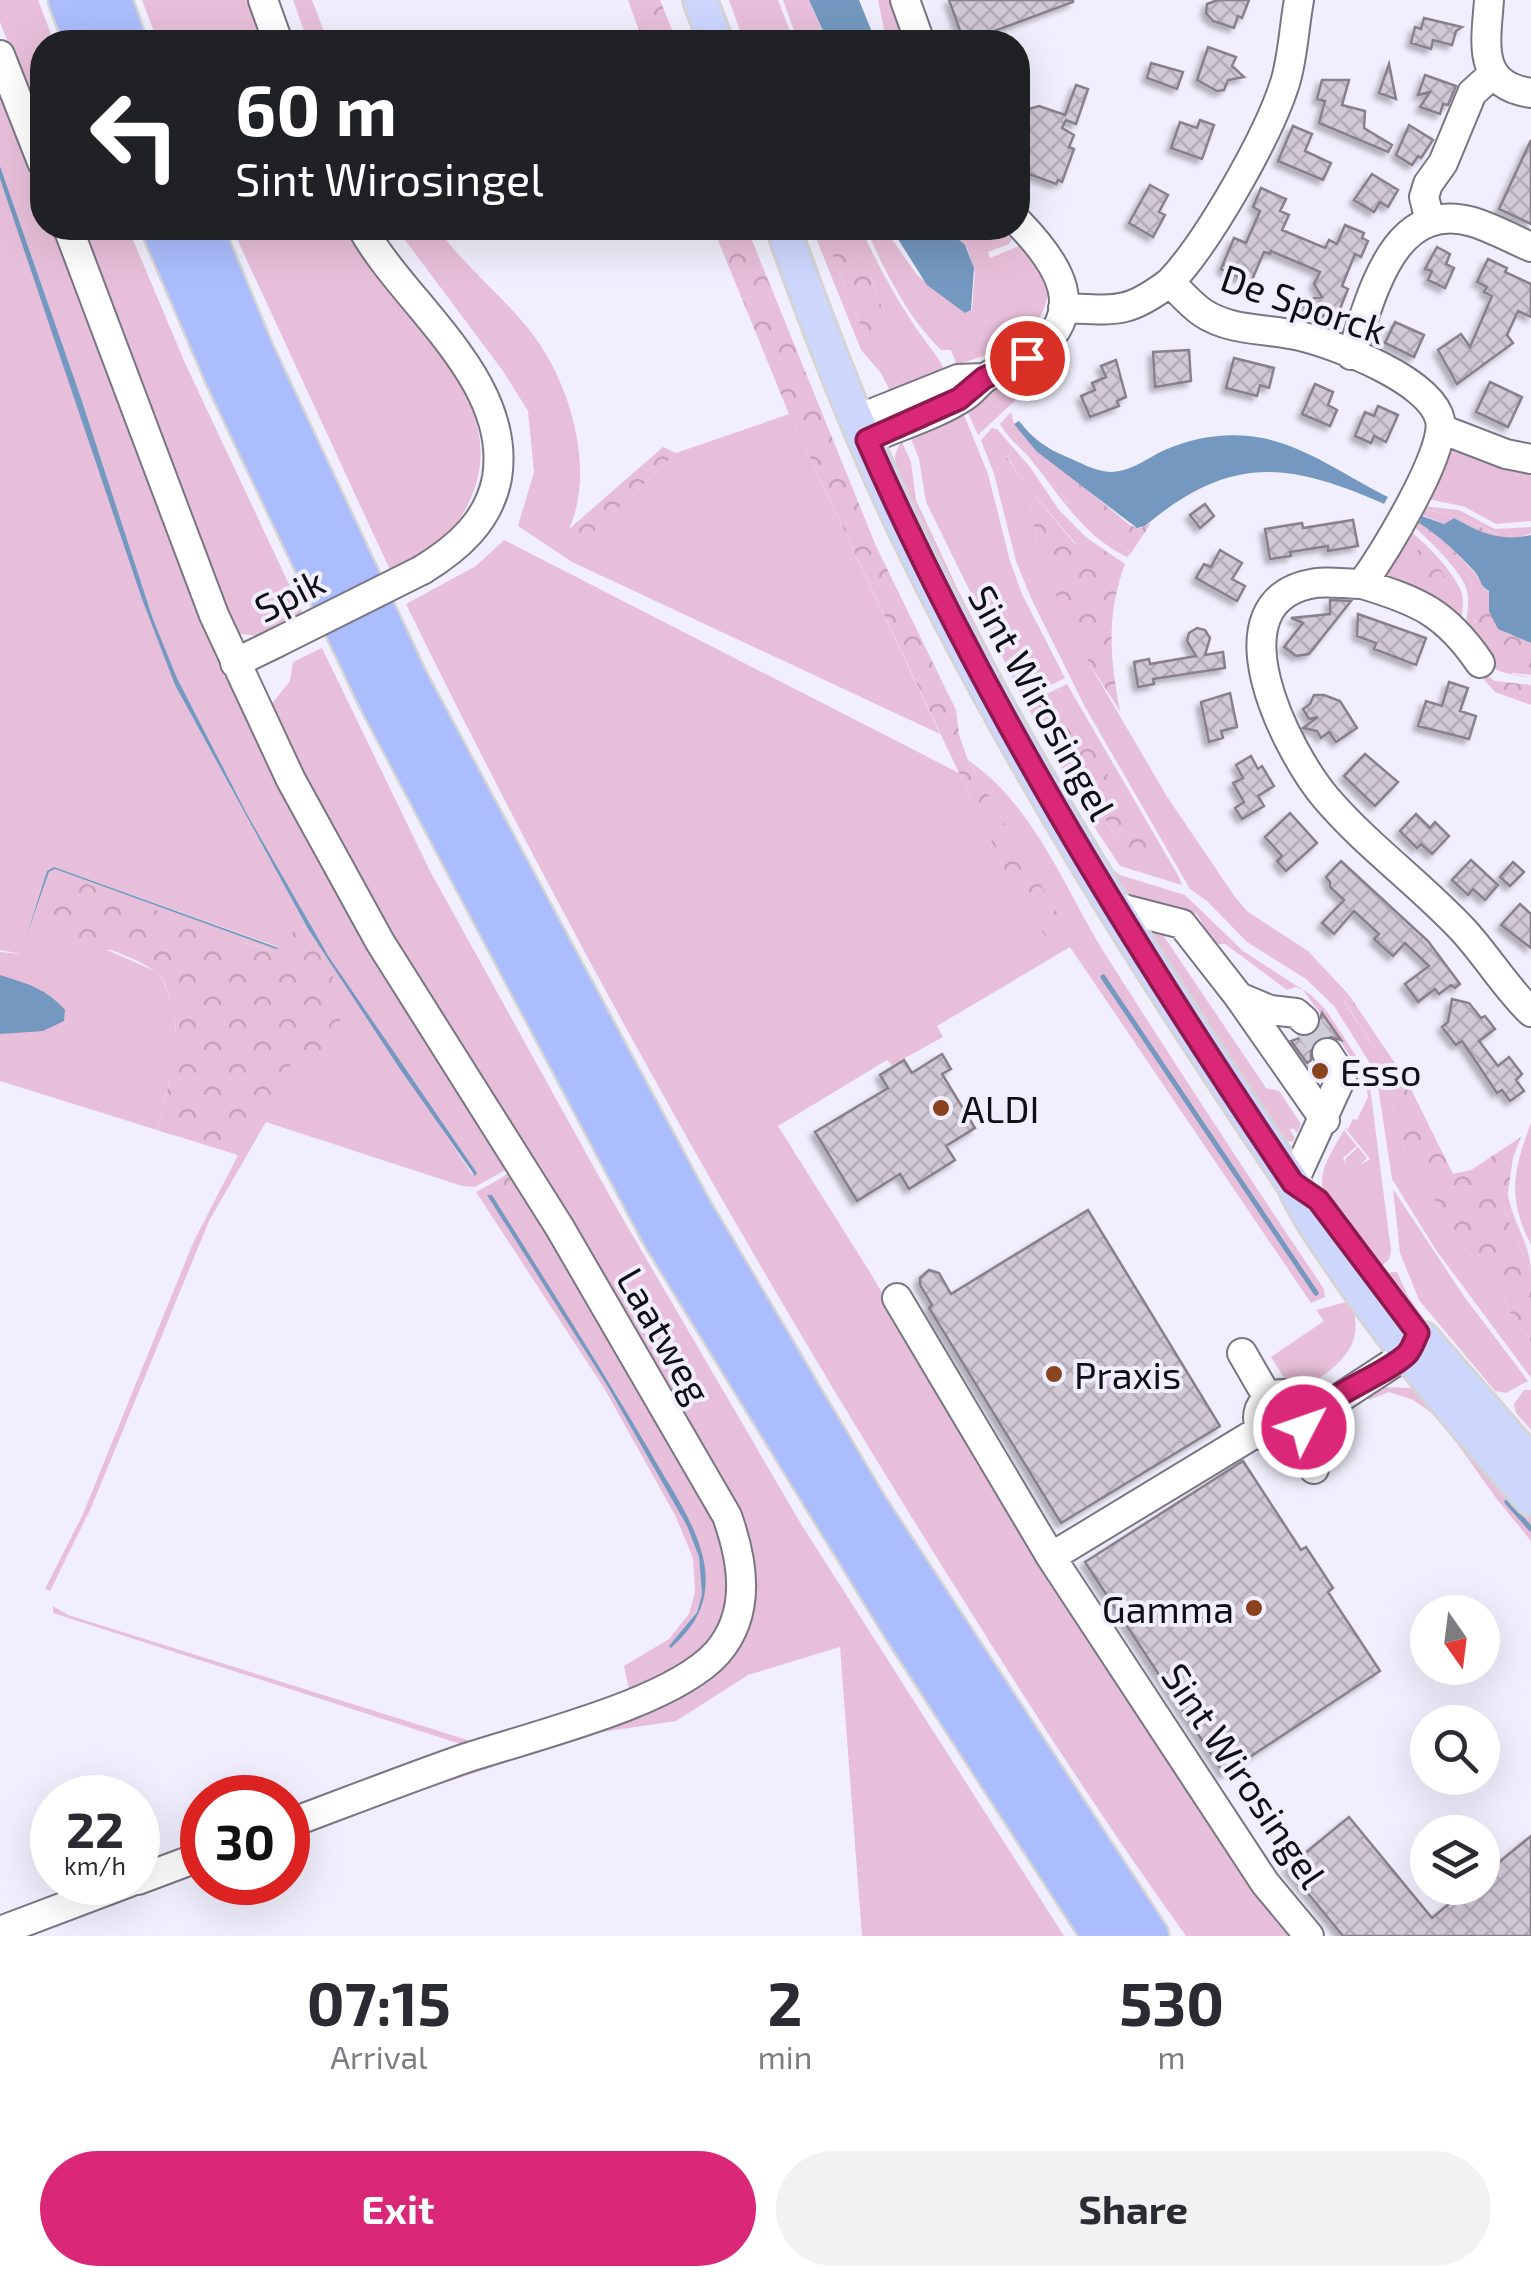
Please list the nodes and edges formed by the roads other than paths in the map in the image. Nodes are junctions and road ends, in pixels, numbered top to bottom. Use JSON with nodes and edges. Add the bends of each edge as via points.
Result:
{"nodes":[{"id":1,"x":70,"y":0,"type":"edge"},
{"id":2,"x":111,"y":0,"type":"edge"},
{"id":3,"x":264,"y":0,"type":"edge"},
{"id":4,"x":700,"y":0,"type":"edge"},
{"id":5,"x":904,"y":0,"type":"edge"},
{"id":6,"x":1298,"y":0,"type":"edge"},
{"id":7,"x":1490,"y":0,"type":"edge"},
{"id":8,"x":81,"y":30,"type":"edge"},
{"id":9,"x":122,"y":30,"type":"edge"},
{"id":10,"x":274,"y":30,"type":"edge"},
{"id":11,"x":711,"y":30,"type":"edge"},
{"id":12,"x":915,"y":30,"type":"edge"},
{"id":13,"x":0,"y":55,"type":"edge"},
{"id":14,"x":1493,"y":74,"type":"junction"},
{"id":15,"x":1531,"y":93,"type":"edge"},
{"id":16,"x":30,"y":131,"type":"edge"},
{"id":17,"x":1430,"y":221,"type":"junction"},
{"id":18,"x":1030,"y":234,"type":"edge"},
{"id":19,"x":73,"y":240,"type":"edge"},
{"id":20,"x":167,"y":240,"type":"edge"},
{"id":21,"x":207,"y":240,"type":"edge"},
{"id":22,"x":371,"y":240,"type":"edge"},
{"id":23,"x":788,"y":240,"type":"edge"},
{"id":24,"x":1531,"y":247,"type":"edge"},
{"id":25,"x":1170,"y":282,"type":"junction"},
{"id":26,"x":1063,"y":308,"type":"junction"},
{"id":27,"x":1350,"y":355,"type":"junction"},
{"id":28,"x":862,"y":429,"type":"junction"},
{"id":29,"x":1441,"y":429,"type":"junction"},
{"id":30,"x":1531,"y":458,"type":"edge"},
{"id":31,"x":1362,"y":584,"type":"junction"},
{"id":32,"x":234,"y":663,"type":"junction"},
{"id":33,"x":1480,"y":664,"type":"dead end"},
{"id":34,"x":1112,"y":906,"type":"junction"},
{"id":35,"x":1240,"y":998,"type":"junction"},
{"id":36,"x":1531,"y":1012,"type":"edge"},
{"id":37,"x":1304,"y":1020,"type":"tunnel mouth"},
{"id":38,"x":1327,"y":1053,"type":"tunnel mouth"},
{"id":39,"x":1325,"y":1120,"type":"junction"},
{"id":40,"x":1293,"y":1183,"type":"junction"},
{"id":41,"x":898,"y":1298,"type":"dead end"},
{"id":42,"x":1407,"y":1342,"type":"junction"},
{"id":43,"x":1242,"y":1354,"type":"dead end"},
{"id":44,"x":1268,"y":1398,"type":"junction"},
{"id":45,"x":1300,"y":1419,"type":"junction"},
{"id":46,"x":1262,"y":1430,"type":"junction"},
{"id":47,"x":1531,"y":1463,"type":"edge"},
{"id":48,"x":1314,"y":1470,"type":"dead end"},
{"id":49,"x":1531,"y":1499,"type":"edge"},
{"id":50,"x":1051,"y":1557,"type":"junction"},
{"id":51,"x":310,"y":1816,"type":"edge"},
{"id":52,"x":1096,"y":1860,"type":"junction"},
{"id":53,"x":69,"y":1905,"type":"edge"},
{"id":54,"x":0,"y":1931,"type":"edge"},
{"id":55,"x":1102,"y":1935,"type":"edge"},
{"id":56,"x":1148,"y":1936,"type":"edge"},
{"id":57,"x":1169,"y":1936,"type":"edge"},
{"id":58,"x":1309,"y":1936,"type":"edge"}],
"edges":[{"from":1,"to":8,"type":"highway"},
{"from":2,"to":9,"type":"highway"},
{"from":3,"to":10,"type":"street"},
{"from":4,"to":11,"type":"main road"},
{"from":5,"to":12,"type":"street"},
{"from":6,"to":25,"type":"street","via":[[1284,84],[1257,146],[1189,262]]},
{"from":7,"to":14,"type":"street","via":[[1486,41]]},
{"from":13,"to":16,"type":"street"},
{"from":14,"to":15,"type":"street","via":[[1502,85]]},
{"from":14,"to":17,"type":"street","via":[[1472,93],[1428,184]]},
{"from":17,"to":24,"type":"street","via":[[1474,222]]},
{"from":17,"to":27,"type":"street","via":[[1387,259]]},
{"from":18,"to":26,"type":"street","via":[[1061,276]]},
{"from":19,"to":32,"type":"street","name":"Spik"},
{"from":20,"to":55,"type":"highway","via":[[379,700],[662,1234],[904,1630]]},
{"from":21,"to":52,"type":"highway","via":[[409,684],[690,1208],[865,1504]]},
{"from":22,"to":32,"type":"street","name":"Spik","bridge":true,"via":[[491,410],[499,437],[494,493],[482,518],[449,554]]},
{"from":23,"to":28,"type":"main road","name":"Sint Wirosingel"},
{"from":25,"to":26,"type":"street","name":"De Sporck","via":[[1124,310]]},
{"from":25,"to":27,"type":"street","name":"De Sporck","via":[[1201,312],[1229,325],[1280,331]]},
{"from":26,"to":28,"type":"street","via":[[1042,346],[959,399]]},
{"from":27,"to":29,"type":"street","name":"De Sporck","via":[[1424,394]]},
{"from":28,"to":34,"type":"main road","name":"Sint Wirosingel","via":[[908,536]]},
{"from":29,"to":30,"type":"street"},
{"from":29,"to":31,"type":"street","via":[[1437,450]]},
{"from":31,"to":33,"type":"street","via":[[1442,618]]},
{"from":31,"to":36,"type":"street","via":[[1317,583],[1272,608],[1260,650],[1274,707],[1326,798],[1462,929]]},
{"from":32,"to":51,"type":"street","name":"Laatweg","via":[[362,910],[560,1228],[727,1516],[741,1572],[742,1601],[732,1630],[693,1675]]},
{"from":34,"to":35,"type":"street","via":[[1182,924]]},
{"from":34,"to":40,"type":"main road","name":"Sint Wirosingel"},
{"from":35,"to":37,"type":"street"},
{"from":35,"to":39,"type":"street"},
{"from":38,"to":39,"type":"street","via":[[1342,1076]]},
{"from":39,"to":40,"type":"street"},
{"from":40,"to":42,"type":"main road","name":"Sint Wirosingel","via":[[1318,1200]]},
{"from":41,"to":50,"type":"street","name":"Sint Wirosingel"},
{"from":42,"to":45,"type":"street"},
{"from":42,"to":47,"type":"main road","name":"Sint Wirosingel"},
{"from":42,"to":49,"type":"main road","name":"Sint Wirosingel"},
{"from":43,"to":44,"type":"street"},
{"from":44,"to":45,"type":"street","via":[[1284,1394]]},
{"from":44,"to":46,"type":"street","via":[[1258,1416]]},
{"from":45,"to":46,"type":"street","via":[[1280,1441]]},
{"from":45,"to":48,"type":"street"},
{"from":46,"to":50,"type":"street"},
{"from":50,"to":58,"type":"street","name":"Sint Wirosingel","via":[[1265,1883]]},
{"from":52,"to":56,"type":"highway"},
{"from":52,"to":57,"type":"highway"},
{"from":53,"to":54,"type":"street"}]}
